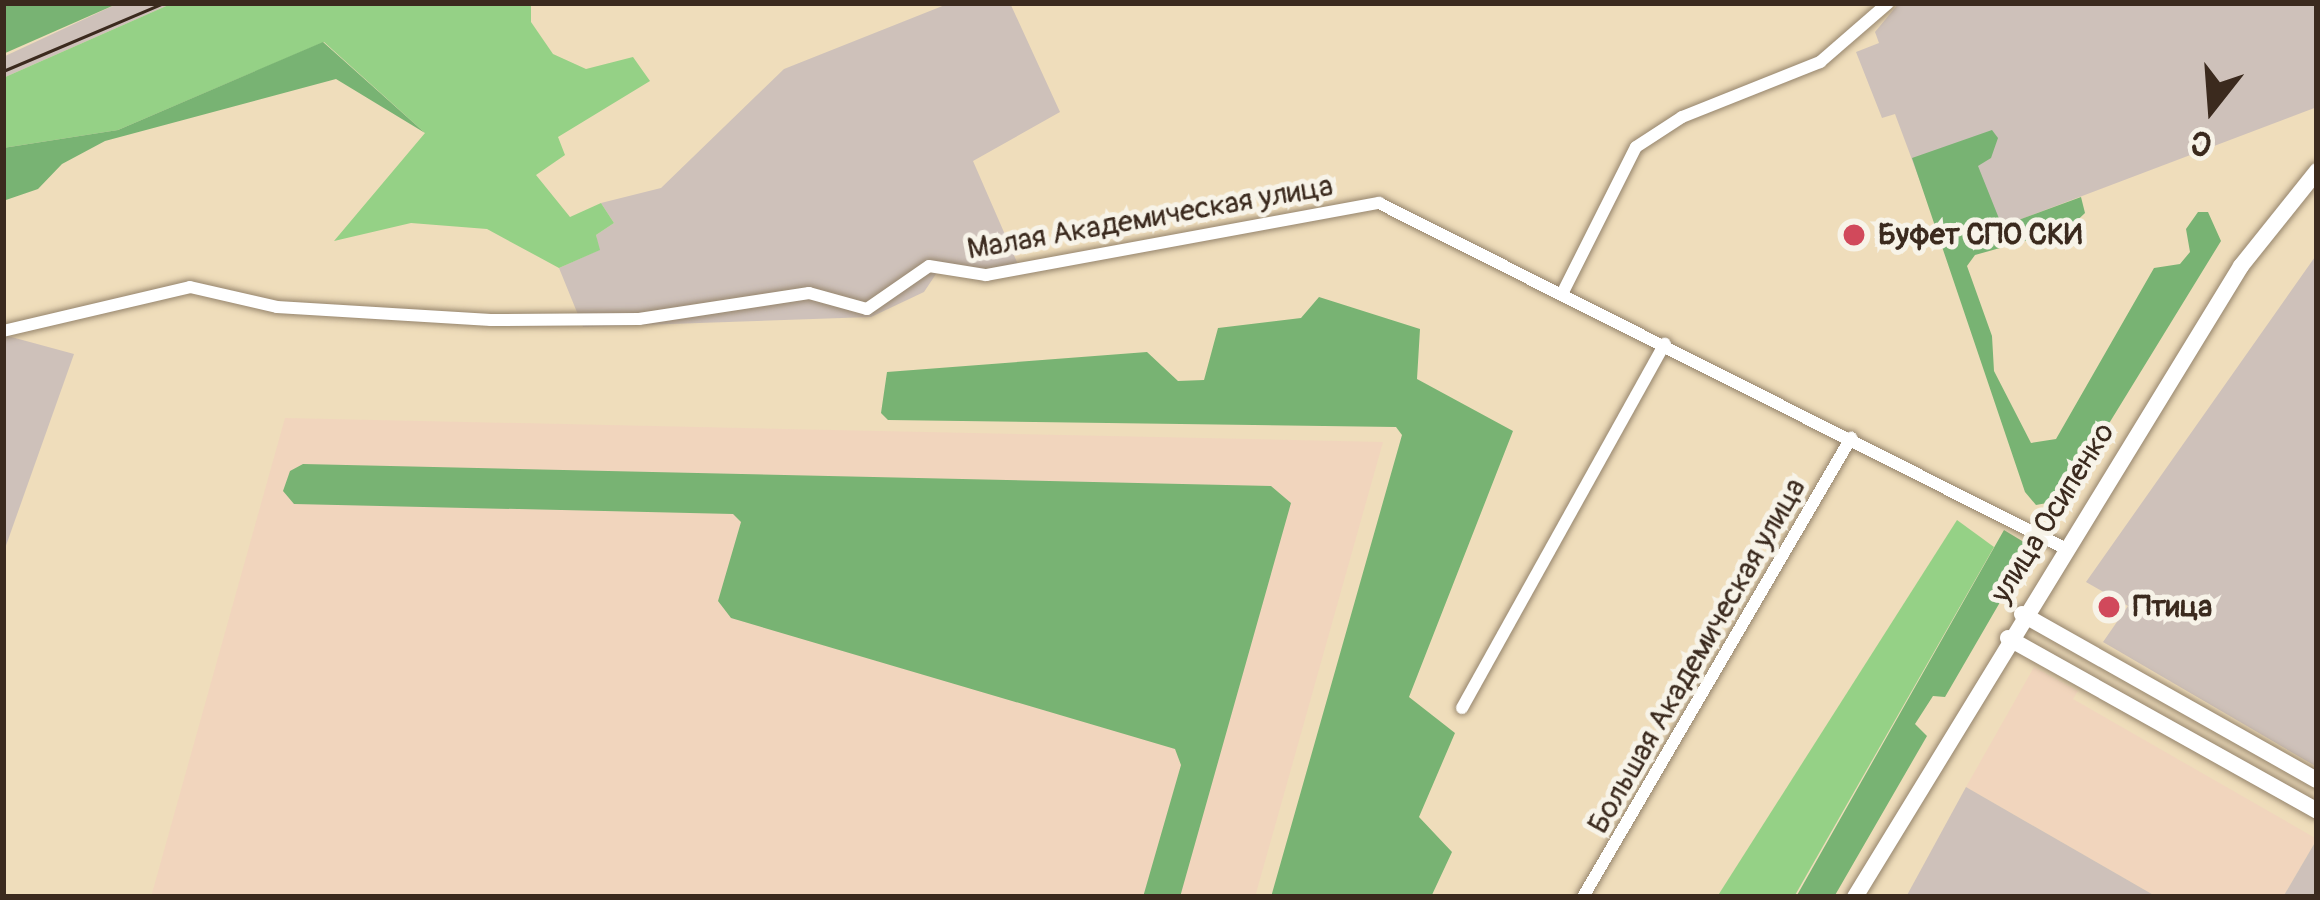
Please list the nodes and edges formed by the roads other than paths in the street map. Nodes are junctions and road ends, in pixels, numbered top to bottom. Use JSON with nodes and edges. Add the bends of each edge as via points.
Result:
{"nodes":[{"id":1,"x":1888,"y":3,"type":"edge"},
{"id":2,"x":2317,"y":171,"type":"edge"},
{"id":3,"x":1563,"y":292,"type":"junction"},
{"id":4,"x":3,"y":331,"type":"edge"},
{"id":5,"x":1665,"y":344,"type":"junction"},
{"id":6,"x":1851,"y":438,"type":"junction"},
{"id":7,"x":2062,"y":547,"type":"junction"},
{"id":8,"x":2022,"y":614,"type":"junction"},
{"id":9,"x":2008,"y":638,"type":"junction"},
{"id":10,"x":1462,"y":707,"type":"dead end"},
{"id":11,"x":2317,"y":781,"type":"edge"},
{"id":12,"x":2317,"y":811,"type":"edge"},
{"id":13,"x":1583,"y":897,"type":"edge"},
{"id":14,"x":1856,"y":897,"type":"edge"}],
"edges":[{"from":1,"to":3,"type":"street","via":[[1820,62],[1682,117],[1636,147]]},
{"from":2,"to":7,"type":"main road","name":"улица Осипенко","via":[[2241,266]]},
{"from":3,"to":4,"type":"street","name":"Малая Академическая улица","via":[[1379,203],[986,275],[929,266],[867,309],[809,293],[639,319],[491,320],[277,307],[190,287]]},
{"from":3,"to":5,"type":"street"},
{"from":5,"to":6,"type":"street"},
{"from":5,"to":10,"type":"street"},
{"from":6,"to":7,"type":"street"},
{"from":6,"to":13,"type":"street","name":"Большая Академическая улица"},
{"from":7,"to":8,"type":"main road","name":"улица Осипенко"},
{"from":8,"to":9,"type":"main road","name":"улица Осипенко"},
{"from":8,"to":11,"type":"main road"},
{"from":9,"to":12,"type":"main road"},
{"from":9,"to":14,"type":"main road","name":"улица Осипенко"}]}
